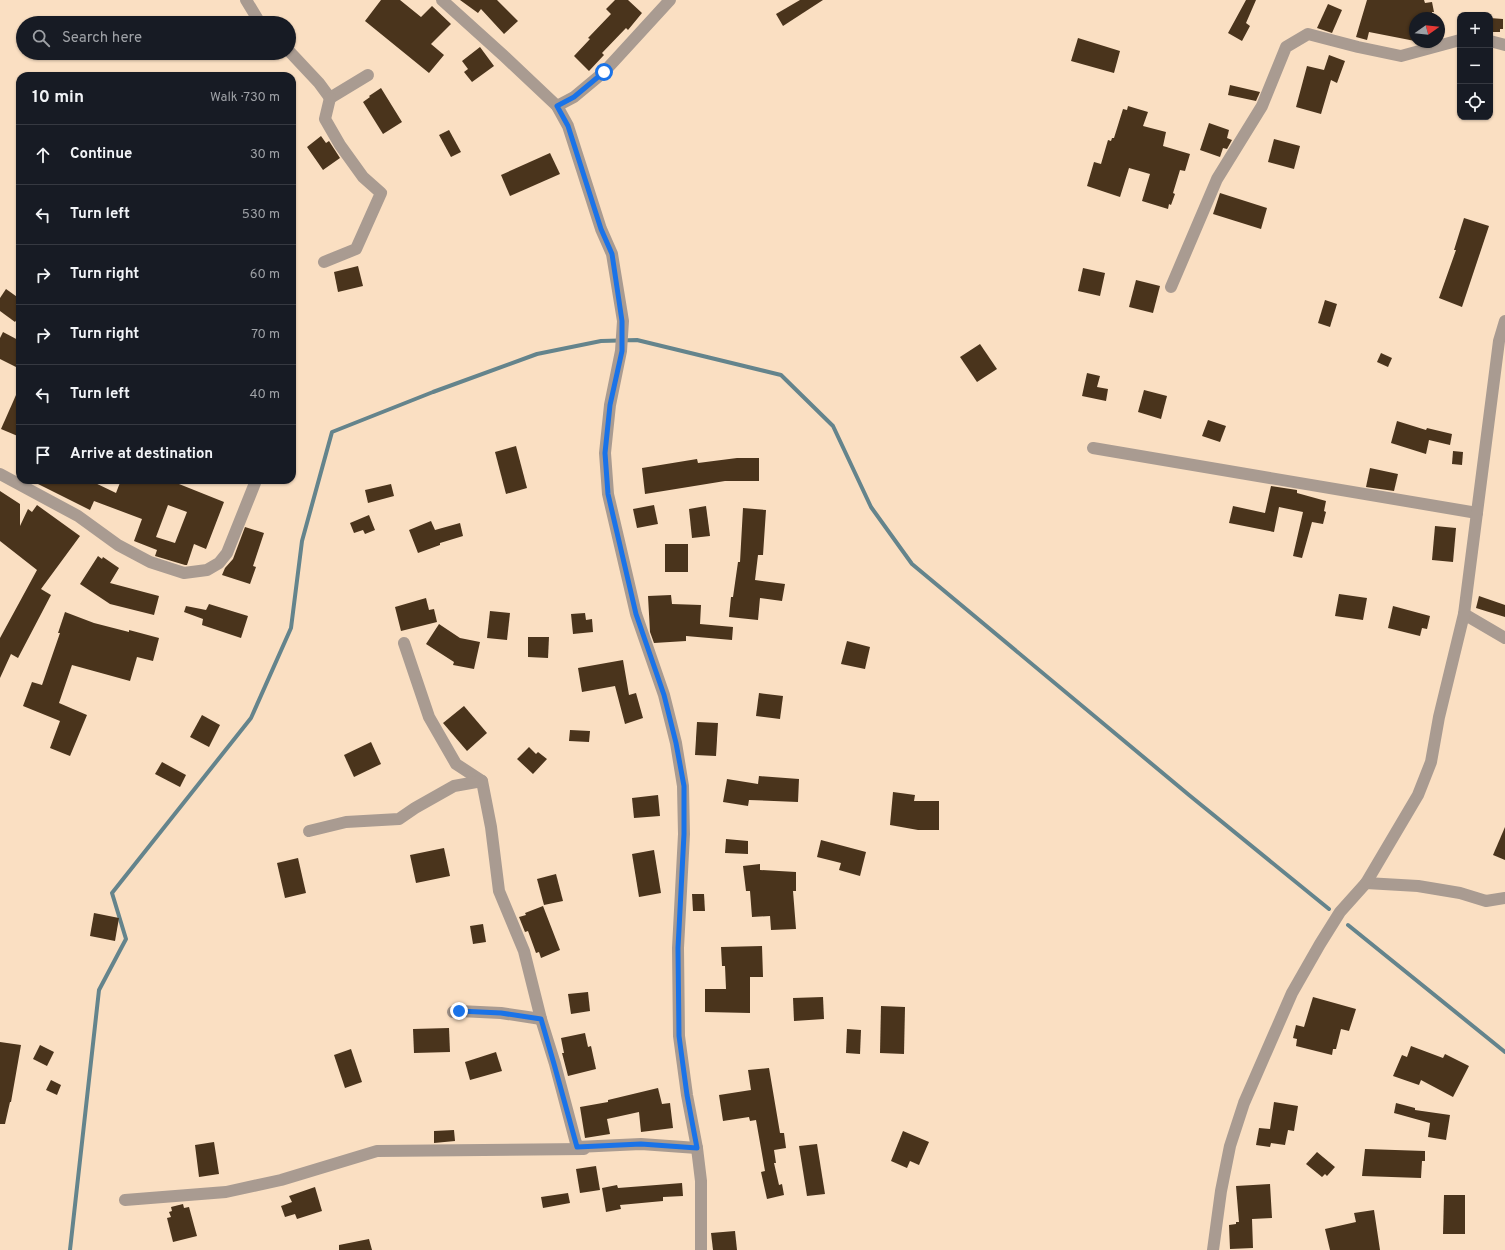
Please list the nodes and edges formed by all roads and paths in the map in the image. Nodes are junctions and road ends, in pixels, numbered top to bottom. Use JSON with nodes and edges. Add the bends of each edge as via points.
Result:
{"nodes":[{"id":1,"x":246,"y":0,"type":"edge"},
{"id":2,"x":442,"y":0,"type":"edge"},
{"id":3,"x":670,"y":0,"type":"edge"},
{"id":4,"x":256,"y":16,"type":"edge"},
{"id":5,"x":1457,"y":41,"type":"edge"},
{"id":6,"x":1493,"y":42,"type":"edge"},
{"id":7,"x":1505,"y":44,"type":"edge"},
{"id":8,"x":296,"y":58,"type":"edge"},
{"id":9,"x":368,"y":75,"type":"dead end"},
{"id":10,"x":330,"y":98,"type":"junction"},
{"id":11,"x":557,"y":106,"type":"junction"},
{"id":12,"x":324,"y":262,"type":"dead end"},
{"id":13,"x":1171,"y":287,"type":"dead end"},
{"id":14,"x":1505,"y":321,"type":"edge"},
{"id":15,"x":1500,"y":380,"type":"edge"},
{"id":16,"x":1093,"y":448,"type":"dead end"},
{"id":17,"x":0,"y":474,"type":"edge"},
{"id":18,"x":16,"y":483,"type":"edge"},
{"id":19,"x":19,"y":484,"type":"edge"},
{"id":20,"x":255,"y":484,"type":"edge"},
{"id":21,"x":1477,"y":513,"type":"junction"},
{"id":22,"x":1464,"y":614,"type":"junction"},
{"id":23,"x":1505,"y":638,"type":"edge"},
{"id":24,"x":404,"y":643,"type":"dead end"},
{"id":25,"x":482,"y":781,"type":"junction"},
{"id":26,"x":309,"y":831,"type":"dead end"},
{"id":27,"x":1366,"y":883,"type":"junction"},
{"id":28,"x":1505,"y":898,"type":"edge"},
{"id":29,"x":453,"y":1012,"type":"dead end"},
{"id":30,"x":541,"y":1019,"type":"junction"},
{"id":31,"x":697,"y":1148,"type":"junction"},
{"id":32,"x":125,"y":1200,"type":"dead end"},
{"id":33,"x":701,"y":1250,"type":"edge"},
{"id":34,"x":1213,"y":1250,"type":"edge"}],
"edges":[{"from":1,"to":4,"type":"street"},
{"from":2,"to":11,"type":"street"},
{"from":3,"to":11,"type":"street","via":[[604,72],[574,97]]},
{"from":5,"to":13,"type":"street","via":[[1401,56],[1308,34],[1286,47],[1262,106],[1217,179]]},
{"from":6,"to":7,"type":"street"},
{"from":8,"to":10,"type":"street"},
{"from":9,"to":10,"type":"street"},
{"from":10,"to":12,"type":"street","via":[[325,119],[363,177],[381,193],[356,249]]},
{"from":11,"to":31,"type":"street","via":[[568,126],[601,229],[612,254],[622,321],[622,348],[610,405],[605,453],[608,494],[636,614],[667,709],[684,786],[678,948],[679,1036]]},
{"from":14,"to":15,"type":"street","via":[[1499,341]]},
{"from":15,"to":21,"type":"street"},
{"from":16,"to":21,"type":"street"},
{"from":17,"to":18,"type":"street"},
{"from":19,"to":20,"type":"street","via":[[78,516],[118,544],[150,562],[184,573],[207,570],[220,563],[227,553]]},
{"from":21,"to":22,"type":"street"},
{"from":22,"to":23,"type":"street"},
{"from":22,"to":27,"type":"street","via":[[1431,762],[1418,796]]},
{"from":24,"to":25,"type":"street","via":[[429,717],[456,764]]},
{"from":25,"to":26,"type":"street","via":[[454,786],[399,819],[346,822]]},
{"from":25,"to":30,"type":"street","via":[[491,826],[498,891],[524,951]]},
{"from":27,"to":28,"type":"street","via":[[1418,886],[1460,893],[1486,901]]},
{"from":27,"to":34,"type":"street","via":[[1340,912],[1292,993],[1244,1103],[1230,1146]]},
{"from":29,"to":30,"type":"street","via":[[501,1013]]},
{"from":30,"to":31,"type":"street","via":[[577,1147],[641,1144]]},
{"from":31,"to":32,"type":"street","via":[[377,1151],[281,1180],[226,1192]]},
{"from":31,"to":33,"type":"street","via":[[701,1181]]}]}
